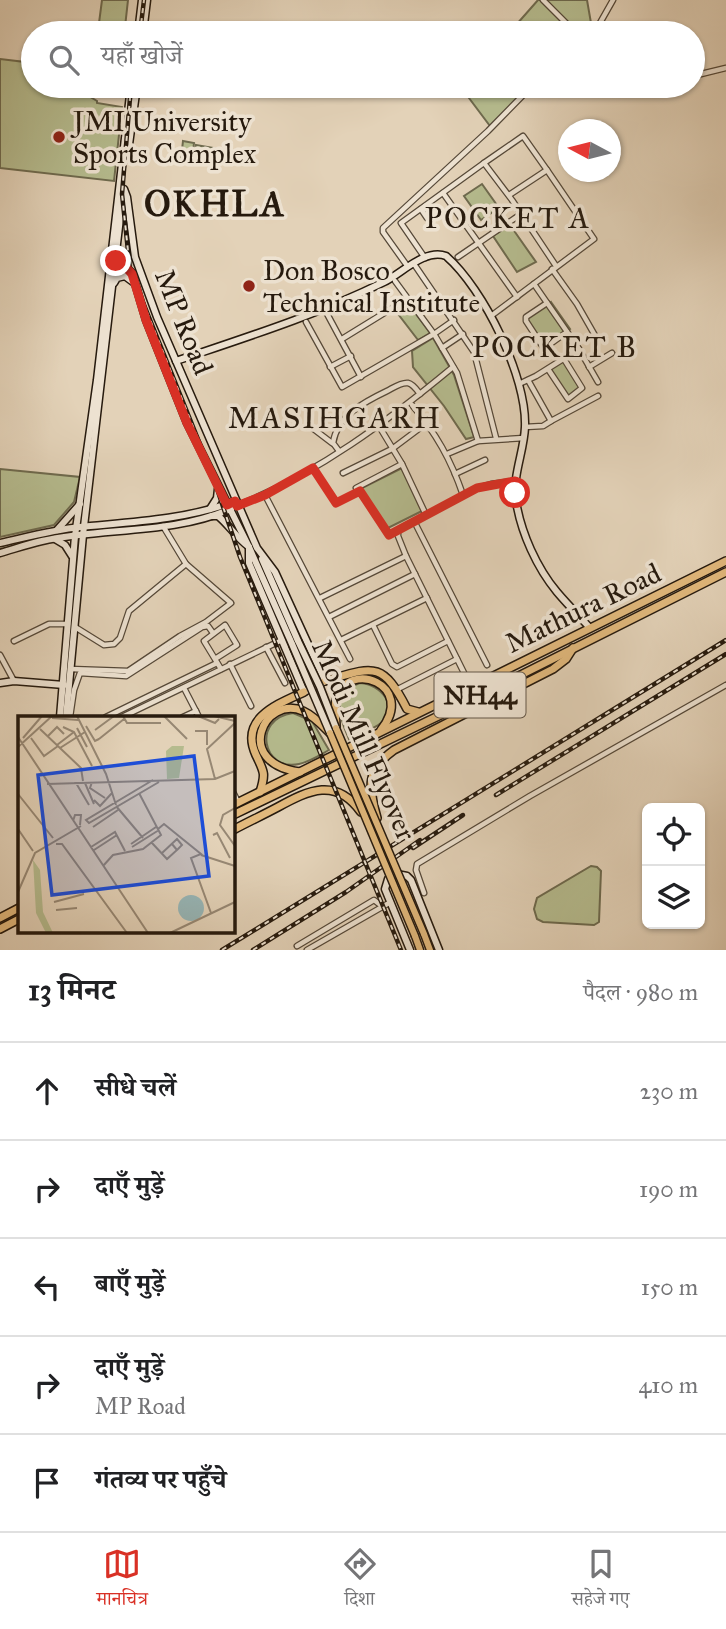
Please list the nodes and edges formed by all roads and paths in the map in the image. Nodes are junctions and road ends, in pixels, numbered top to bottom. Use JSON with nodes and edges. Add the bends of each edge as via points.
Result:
{"nodes":[{"id":1,"x":142,"y":0,"type":"edge"},
{"id":2,"x":147,"y":0,"type":"edge"},
{"id":3,"x":543,"y":0,"type":"edge"},
{"id":4,"x":613,"y":0,"type":"edge"},
{"id":5,"x":143,"y":13,"type":"junction"},
{"id":6,"x":141,"y":21,"type":"edge"},
{"id":7,"x":143,"y":21,"type":"edge"},
{"id":8,"x":564,"y":21,"type":"edge"},
{"id":9,"x":602,"y":21,"type":"edge"},
{"id":10,"x":726,"y":68,"type":"edge"},
{"id":11,"x":705,"y":73,"type":"edge"},
{"id":12,"x":133,"y":98,"type":"edge"},
{"id":13,"x":520,"y":98,"type":"edge"},
{"id":14,"x":484,"y":163,"type":"junction"},
{"id":15,"x":547,"y":170,"type":"junction"},
{"id":16,"x":122,"y":188,"type":"junction"},
{"id":17,"x":443,"y":193,"type":"junction"},
{"id":18,"x":509,"y":195,"type":"junction"},
{"id":19,"x":421,"y":209,"type":"junction"},
{"id":20,"x":521,"y":214,"type":"junction"},
{"id":21,"x":427,"y":218,"type":"dead end"},
{"id":22,"x":478,"y":243,"type":"junction"},
{"id":23,"x":135,"y":257,"type":"junction"},
{"id":24,"x":458,"y":257,"type":"dead end"},
{"id":25,"x":425,"y":258,"type":"junction"},
{"id":26,"x":113,"y":261,"type":"junction"},
{"id":27,"x":125,"y":266,"type":"junction"},
{"id":28,"x":411,"y":266,"type":"junction"},
{"id":29,"x":554,"y":267,"type":"junction"},
{"id":30,"x":395,"y":281,"type":"dead end"},
{"id":31,"x":534,"y":284,"type":"junction"},
{"id":32,"x":136,"y":286,"type":"junction"},
{"id":33,"x":111,"y":289,"type":"junction"},
{"id":34,"x":517,"y":298,"type":"junction"},
{"id":35,"x":407,"y":299,"type":"junction"},
{"id":36,"x":547,"y":303,"type":"junction"},
{"id":37,"x":325,"y":310,"type":"junction"},
{"id":38,"x":491,"y":317,"type":"junction"},
{"id":39,"x":454,"y":320,"type":"junction"},
{"id":40,"x":306,"y":322,"type":"dead end"},
{"id":41,"x":568,"y":332,"type":"junction"},
{"id":42,"x":434,"y":334,"type":"junction"},
{"id":43,"x":463,"y":334,"type":"junction"},
{"id":44,"x":342,"y":339,"type":"junction"},
{"id":45,"x":597,"y":339,"type":"dead end"},
{"id":46,"x":442,"y":348,"type":"junction"},
{"id":47,"x":579,"y":349,"type":"junction"},
{"id":48,"x":612,"y":353,"type":"dead end"},
{"id":49,"x":351,"y":356,"type":"junction"},
{"id":50,"x":564,"y":359,"type":"junction"},
{"id":51,"x":176,"y":361,"type":"junction"},
{"id":52,"x":330,"y":367,"type":"junction"},
{"id":53,"x":453,"y":367,"type":"junction"},
{"id":54,"x":589,"y":368,"type":"junction"},
{"id":55,"x":548,"y":369,"type":"junction"},
{"id":56,"x":361,"y":377,"type":"junction"},
{"id":57,"x":528,"y":380,"type":"junction"},
{"id":58,"x":598,"y":382,"type":"dead end"},
{"id":59,"x":518,"y":384,"type":"junction"},
{"id":60,"x":420,"y":394,"type":"junction"},
{"id":61,"x":598,"y":396,"type":"dead end"},
{"id":62,"x":412,"y":405,"type":"dead end"},
{"id":63,"x":551,"y":421,"type":"junction"},
{"id":64,"x":428,"y":422,"type":"junction"},
{"id":65,"x":311,"y":427,"type":"dead end"},
{"id":66,"x":525,"y":427,"type":"junction"},
{"id":67,"x":382,"y":431,"type":"dead end"},
{"id":68,"x":496,"y":438,"type":"junction"},
{"id":69,"x":525,"y":438,"type":"junction"},
{"id":70,"x":478,"y":441,"type":"junction"},
{"id":71,"x":332,"y":443,"type":"junction"},
{"id":72,"x":392,"y":449,"type":"junction"},
{"id":73,"x":339,"y":451,"type":"junction"},
{"id":74,"x":447,"y":454,"type":"junction"},
{"id":75,"x":485,"y":460,"type":"dead end"},
{"id":76,"x":402,"y":464,"type":"junction"},
{"id":77,"x":313,"y":468,"type":"junction"},
{"id":78,"x":343,"y":473,"type":"dead end"},
{"id":79,"x":455,"y":474,"type":"junction"},
{"id":80,"x":213,"y":478,"type":"junction"},
{"id":81,"x":515,"y":481,"type":"junction"},
{"id":82,"x":356,"y":488,"type":"dead end"},
{"id":83,"x":265,"y":495,"type":"junction"},
{"id":84,"x":463,"y":495,"type":"junction"},
{"id":85,"x":81,"y":502,"type":"junction"},
{"id":86,"x":236,"y":503,"type":"junction"},
{"id":87,"x":228,"y":507,"type":"junction"},
{"id":88,"x":211,"y":513,"type":"junction"},
{"id":89,"x":426,"y":515,"type":"junction"},
{"id":90,"x":161,"y":520,"type":"junction"},
{"id":91,"x":415,"y":521,"type":"junction"},
{"id":92,"x":81,"y":527,"type":"junction"},
{"id":93,"x":164,"y":528,"type":"junction"},
{"id":94,"x":398,"y":530,"type":"junction"},
{"id":95,"x":55,"y":531,"type":"junction"},
{"id":96,"x":83,"y":535,"type":"junction"},
{"id":97,"x":75,"y":536,"type":"junction"},
{"id":98,"x":55,"y":539,"type":"junction"},
{"id":99,"x":0,"y":543,"type":"edge"},
{"id":100,"x":253,"y":547,"type":"junction"},
{"id":101,"x":0,"y":554,"type":"edge"},
{"id":102,"x":406,"y":556,"type":"junction"},
{"id":103,"x":73,"y":557,"type":"junction"},
{"id":104,"x":726,"y":561,"type":"edge"},
{"id":105,"x":186,"y":564,"type":"junction"},
{"id":106,"x":726,"y":572,"type":"edge"},
{"id":107,"x":415,"y":574,"type":"junction"},
{"id":108,"x":320,"y":598,"type":"junction"},
{"id":109,"x":427,"y":598,"type":"junction"},
{"id":110,"x":329,"y":617,"type":"junction"},
{"id":111,"x":71,"y":625,"type":"junction"},
{"id":112,"x":373,"y":625,"type":"junction"},
{"id":113,"x":590,"y":628,"type":"junction"},
{"id":114,"x":213,"y":633,"type":"junction"},
{"id":115,"x":282,"y":640,"type":"junction"},
{"id":116,"x":341,"y":640,"type":"junction"},
{"id":117,"x":15,"y":641,"type":"dead end"},
{"id":118,"x":448,"y":641,"type":"junction"},
{"id":119,"x":575,"y":646,"type":"junction"},
{"id":120,"x":266,"y":647,"type":"junction"},
{"id":121,"x":0,"y":655,"type":"edge"},
{"id":122,"x":350,"y":659,"type":"dead end"},
{"id":123,"x":457,"y":659,"type":"junction"},
{"id":124,"x":216,"y":662,"type":"junction"},
{"id":125,"x":230,"y":664,"type":"junction"},
{"id":126,"x":487,"y":665,"type":"dead end"},
{"id":127,"x":70,"y":669,"type":"junction"},
{"id":128,"x":220,"y":669,"type":"junction"},
{"id":129,"x":14,"y":681,"type":"junction"},
{"id":130,"x":325,"y":681,"type":"junction"},
{"id":131,"x":0,"y":683,"type":"edge"},
{"id":132,"x":285,"y":683,"type":"dead end"},
{"id":133,"x":66,"y":685,"type":"junction"},
{"id":134,"x":726,"y":685,"type":"edge"},
{"id":135,"x":471,"y":687,"type":"junction"},
{"id":136,"x":184,"y":688,"type":"junction"},
{"id":137,"x":396,"y":690,"type":"junction"},
{"id":138,"x":304,"y":692,"type":"junction"},
{"id":139,"x":251,"y":706,"type":"dead end"},
{"id":140,"x":196,"y":711,"type":"junction"},
{"id":141,"x":423,"y":711,"type":"junction"},
{"id":142,"x":60,"y":716,"type":"edge"},
{"id":143,"x":68,"y":716,"type":"edge"},
{"id":144,"x":68,"y":716,"type":"edge"},
{"id":145,"x":108,"y":716,"type":"edge"},
{"id":146,"x":124,"y":716,"type":"edge"},
{"id":147,"x":185,"y":716,"type":"edge"},
{"id":148,"x":198,"y":716,"type":"edge"},
{"id":149,"x":333,"y":730,"type":"junction"},
{"id":150,"x":379,"y":733,"type":"junction"},
{"id":151,"x":301,"y":772,"type":"junction"},
{"id":152,"x":260,"y":792,"type":"junction"},
{"id":153,"x":235,"y":804,"type":"edge"},
{"id":154,"x":234,"y":815,"type":"edge"},
{"id":155,"x":367,"y":820,"type":"junction"},
{"id":156,"x":378,"y":822,"type":"junction"},
{"id":157,"x":234,"y":829,"type":"edge"},
{"id":158,"x":424,"y":893,"type":"dead end"},
{"id":159,"x":386,"y":905,"type":"junction"},
{"id":160,"x":18,"y":909,"type":"edge"},
{"id":161,"x":0,"y":918,"type":"edge"},
{"id":162,"x":18,"y":920,"type":"edge"},
{"id":163,"x":0,"y":929,"type":"edge"},
{"id":164,"x":299,"y":947,"type":"edge"},
{"id":165,"x":307,"y":950,"type":"edge"},
{"id":166,"x":410,"y":950,"type":"edge"},
{"id":167,"x":420,"y":950,"type":"edge"},
{"id":168,"x":430,"y":950,"type":"edge"},
{"id":169,"x":439,"y":950,"type":"edge"}],
"edges":[{"from":1,"to":5,"type":"main road"},
{"from":2,"to":5,"type":"main road"},
{"from":3,"to":8,"type":"street"},
{"from":4,"to":9,"type":"street"},
{"from":5,"to":6,"type":"main road"},
{"from":5,"to":7,"type":"main road"},
{"from":10,"to":11,"type":"street"},
{"from":12,"to":16,"type":"main road"},
{"from":13,"to":28,"type":"street","via":[[383,228]]},
{"from":14,"to":15,"type":"street","via":[[523,136]]},
{"from":14,"to":17,"type":"street"},
{"from":14,"to":18,"type":"street"},
{"from":15,"to":18,"type":"street"},
{"from":15,"to":29,"type":"street","via":[[594,239]]},
{"from":16,"to":23,"type":"main road","name":"MP Road"},
{"from":16,"to":26,"type":"main road"},
{"from":17,"to":19,"type":"street"},
{"from":17,"to":22,"type":"street"},
{"from":18,"to":20,"type":"street"},
{"from":19,"to":21,"type":"street"},
{"from":19,"to":25,"type":"street","via":[[401,223]]},
{"from":20,"to":22,"type":"street"},
{"from":20,"to":29,"type":"street"},
{"from":22,"to":24,"type":"street"},
{"from":22,"to":34,"type":"street"},
{"from":23,"to":27,"type":"main road"},
{"from":23,"to":51,"type":"main road","name":"MP Road"},
{"from":25,"to":28,"type":"main road"},
{"from":25,"to":38,"type":"main road","via":[[437,254],[449,258]]},
{"from":26,"to":27,"type":"main road","name":"MP Road"},
{"from":26,"to":33,"type":"main road"},
{"from":26,"to":85,"type":"main road"},
{"from":27,"to":32,"type":"main road","name":"MP Road"},
{"from":28,"to":37,"type":"main road"},
{"from":28,"to":39,"type":"street"},
{"from":29,"to":31,"type":"street"},
{"from":29,"to":45,"type":"street"},
{"from":30,"to":35,"type":"street"},
{"from":31,"to":34,"type":"street"},
{"from":31,"to":36,"type":"street"},
{"from":32,"to":33,"type":"main road","via":[[120,276]]},
{"from":32,"to":80,"type":"main road","name":"MP Road","via":[[187,423]]},
{"from":33,"to":92,"type":"main road"},
{"from":34,"to":38,"type":"street"},
{"from":35,"to":42,"type":"street"},
{"from":35,"to":44,"type":"street"},
{"from":36,"to":41,"type":"street"},
{"from":36,"to":41,"type":"street","via":[[526,317],[543,347]]},
{"from":37,"to":44,"type":"street"},
{"from":37,"to":51,"type":"main road"},
{"from":38,"to":59,"type":"main road"},
{"from":39,"to":42,"type":"street"},
{"from":39,"to":43,"type":"street"},
{"from":40,"to":52,"type":"street"},
{"from":41,"to":47,"type":"street"},
{"from":42,"to":46,"type":"street"},
{"from":42,"to":56,"type":"street"},
{"from":43,"to":46,"type":"street"},
{"from":43,"to":68,"type":"street","via":[[479,366]]},
{"from":44,"to":49,"type":"street"},
{"from":46,"to":53,"type":"street"},
{"from":47,"to":50,"type":"street"},
{"from":47,"to":54,"type":"street"},
{"from":48,"to":54,"type":"street"},
{"from":49,"to":52,"type":"street"},
{"from":49,"to":56,"type":"street"},
{"from":50,"to":55,"type":"street"},
{"from":50,"to":55,"type":"street","via":[[582,388],[568,399]]},
{"from":51,"to":86,"type":"main road","name":"MP Road"},
{"from":52,"to":56,"type":"street","via":[[341,387]]},
{"from":53,"to":60,"type":"street"},
{"from":53,"to":70,"type":"street"},
{"from":54,"to":58,"type":"street"},
{"from":55,"to":57,"type":"street"},
{"from":57,"to":59,"type":"street"},
{"from":57,"to":63,"type":"street"},
{"from":59,"to":66,"type":"main road"},
{"from":60,"to":71,"type":"street","via":[[412,384],[403,383],[363,402],[343,421]]},
{"from":60,"to":73,"type":"street"},
{"from":61,"to":63,"type":"street"},
{"from":62,"to":64,"type":"street"},
{"from":63,"to":66,"type":"street"},
{"from":64,"to":72,"type":"street"},
{"from":64,"to":74,"type":"street"},
{"from":65,"to":71,"type":"street"},
{"from":66,"to":69,"type":"main road"},
{"from":67,"to":72,"type":"street"},
{"from":68,"to":69,"type":"street"},
{"from":68,"to":70,"type":"street"},
{"from":69,"to":81,"type":"main road"},
{"from":70,"to":74,"type":"street"},
{"from":71,"to":73,"type":"street"},
{"from":72,"to":76,"type":"street"},
{"from":72,"to":78,"type":"street"},
{"from":73,"to":77,"type":"street"},
{"from":74,"to":79,"type":"street"},
{"from":75,"to":79,"type":"street"},
{"from":76,"to":82,"type":"street"},
{"from":76,"to":89,"type":"street"},
{"from":77,"to":83,"type":"street"},
{"from":77,"to":94,"type":"street","via":[[336,503],[360,491],[389,535]]},
{"from":79,"to":84,"type":"street"},
{"from":80,"to":87,"type":"main road","name":"MP Road"},
{"from":80,"to":88,"type":"main road","via":[[219,491]]},
{"from":81,"to":84,"type":"street"},
{"from":81,"to":113,"type":"main road","via":[[516,503],[535,558],[558,594]]},
{"from":83,"to":86,"type":"street"},
{"from":83,"to":108,"type":"street"},
{"from":84,"to":89,"type":"street"},
{"from":85,"to":92,"type":"main road"},
{"from":85,"to":95,"type":"main road"},
{"from":86,"to":87,"type":"main road"},
{"from":86,"to":100,"type":"main road","name":"MP Road"},
{"from":87,"to":88,"type":"main road"},
{"from":87,"to":100,"type":"main road","name":"MP Road"},
{"from":88,"to":90,"type":"main road"},
{"from":88,"to":93,"type":"main road"},
{"from":88,"to":100,"type":"main road"},
{"from":89,"to":91,"type":"street"},
{"from":90,"to":92,"type":"main road"},
{"from":90,"to":93,"type":"street"},
{"from":91,"to":94,"type":"street"},
{"from":91,"to":126,"type":"street"},
{"from":92,"to":95,"type":"main road"},
{"from":92,"to":96,"type":"main road"},
{"from":92,"to":97,"type":"main road"},
{"from":93,"to":96,"type":"main road"},
{"from":93,"to":105,"type":"street"},
{"from":94,"to":102,"type":"street"},
{"from":95,"to":99,"type":"main road"},
{"from":96,"to":97,"type":"main road"},
{"from":96,"to":111,"type":"main road"},
{"from":97,"to":98,"type":"main road"},
{"from":97,"to":103,"type":"main road"},
{"from":98,"to":101,"type":"main road"},
{"from":98,"to":103,"type":"main road"},
{"from":100,"to":115,"type":"main road","via":[[249,563]]},
{"from":100,"to":130,"type":"main road","via":[[275,572]]},
{"from":100,"to":149,"type":"main road","name":"Modi Mill Flyover","bridge":true,"via":[[320,687]]},
{"from":102,"to":107,"type":"street"},
{"from":102,"to":108,"type":"street"},
{"from":103,"to":111,"type":"main road"},
{"from":104,"to":113,"type":"highway","name":"Mathura Road","number":"NH44"},
{"from":105,"to":111,"type":"street","via":[[129,611],[114,644],[104,645]]},
{"from":105,"to":127,"type":"street","via":[[231,603],[128,671]]},
{"from":106,"to":119,"type":"highway","name":"Mathura Road","number":"NH44"},
{"from":107,"to":109,"type":"street"},
{"from":107,"to":110,"type":"street"},
{"from":108,"to":110,"type":"street"},
{"from":109,"to":112,"type":"street"},
{"from":109,"to":118,"type":"street"},
{"from":110,"to":116,"type":"street"},
{"from":111,"to":117,"type":"street","via":[[49,624]]},
{"from":111,"to":127,"type":"main road"},
{"from":111,"to":133,"type":"main road"},
{"from":112,"to":116,"type":"street"},
{"from":112,"to":118,"type":"street","via":[[397,667]]},
{"from":113,"to":135,"type":"highway","name":"Mathura Road","number":"NH44"},
{"from":114,"to":124,"type":"street","via":[[204,641]]},
{"from":114,"to":124,"type":"street","via":[[225,625],[237,645]]},
{"from":114,"to":144,"type":"street","via":[[208,626],[202,628],[126,676],[80,673]]},
{"from":115,"to":120,"type":"street"},
{"from":115,"to":138,"type":"main road"},
{"from":116,"to":122,"type":"street"},
{"from":118,"to":123,"type":"street"},
{"from":119,"to":154,"type":"highway","name":"Mathura Road","number":"NH44"},
{"from":119,"to":156,"type":"highway","bridge":true,"via":[[553,668],[384,757],[370,783]]},
{"from":120,"to":125,"type":"street"},
{"from":120,"to":132,"type":"street"},
{"from":121,"to":129,"type":"street"},
{"from":123,"to":135,"type":"street"},
{"from":123,"to":137,"type":"street"},
{"from":124,"to":128,"type":"street"},
{"from":124,"to":145,"type":"street"},
{"from":125,"to":128,"type":"street"},
{"from":125,"to":139,"type":"street"},
{"from":127,"to":133,"type":"main road"},
{"from":128,"to":136,"type":"street"},
{"from":129,"to":131,"type":"main road"},
{"from":129,"to":133,"type":"main road"},
{"from":130,"to":137,"type":"highway","via":[[372,670],[388,677]]},
{"from":130,"to":138,"type":"main road"},
{"from":133,"to":142,"type":"main road"},
{"from":133,"to":143,"type":"main road"},
{"from":134,"to":158,"type":"street","via":[[417,864]]},
{"from":135,"to":141,"type":"highway","name":"Mathura Road","number":"NH44"},
{"from":136,"to":140,"type":"street"},
{"from":136,"to":146,"type":"street"},
{"from":137,"to":141,"type":"highway","via":[[407,709]]},
{"from":138,"to":152,"type":"highway","via":[[268,709],[257,723],[253,745],[264,772]]},
{"from":140,"to":147,"type":"street"},
{"from":140,"to":148,"type":"street"},
{"from":141,"to":150,"type":"highway","name":"Mathura Road","number":"NH44"},
{"from":149,"to":150,"type":"highway","via":[[338,694],[359,679],[374,680],[386,690],[392,704]]},
{"from":149,"to":151,"type":"highway","via":[[300,710],[280,711],[268,719],[260,737],[262,751],[270,762]]},
{"from":149,"to":155,"type":"main road","name":"Modi Mill Flyover","bridge":true},
{"from":149,"to":156,"type":"main road","name":"Modi Mill Flyover","bridge":true},
{"from":150,"to":151,"type":"highway","name":"Mathura Road","number":"NH44"},
{"from":151,"to":152,"type":"highway","name":"Mathura Road","number":"NH44"},
{"from":152,"to":153,"type":"highway","name":"Mathura Road","number":"NH44"},
{"from":155,"to":157,"type":"highway","bridge":true,"via":[[349,798],[320,789]]},
{"from":155,"to":167,"type":"main road","name":"Modi Mill Flyover","bridge":true},
{"from":156,"to":168,"type":"main road","name":"Modi Mill Flyover","bridge":true},
{"from":159,"to":164,"type":"street","via":[[374,900]]},
{"from":159,"to":165,"type":"street"},
{"from":159,"to":166,"type":"main road"},
{"from":159,"to":169,"type":"main road","via":[[388,879],[397,874],[407,876]]},
{"from":160,"to":161,"type":"highway"},
{"from":162,"to":163,"type":"highway"}]}
